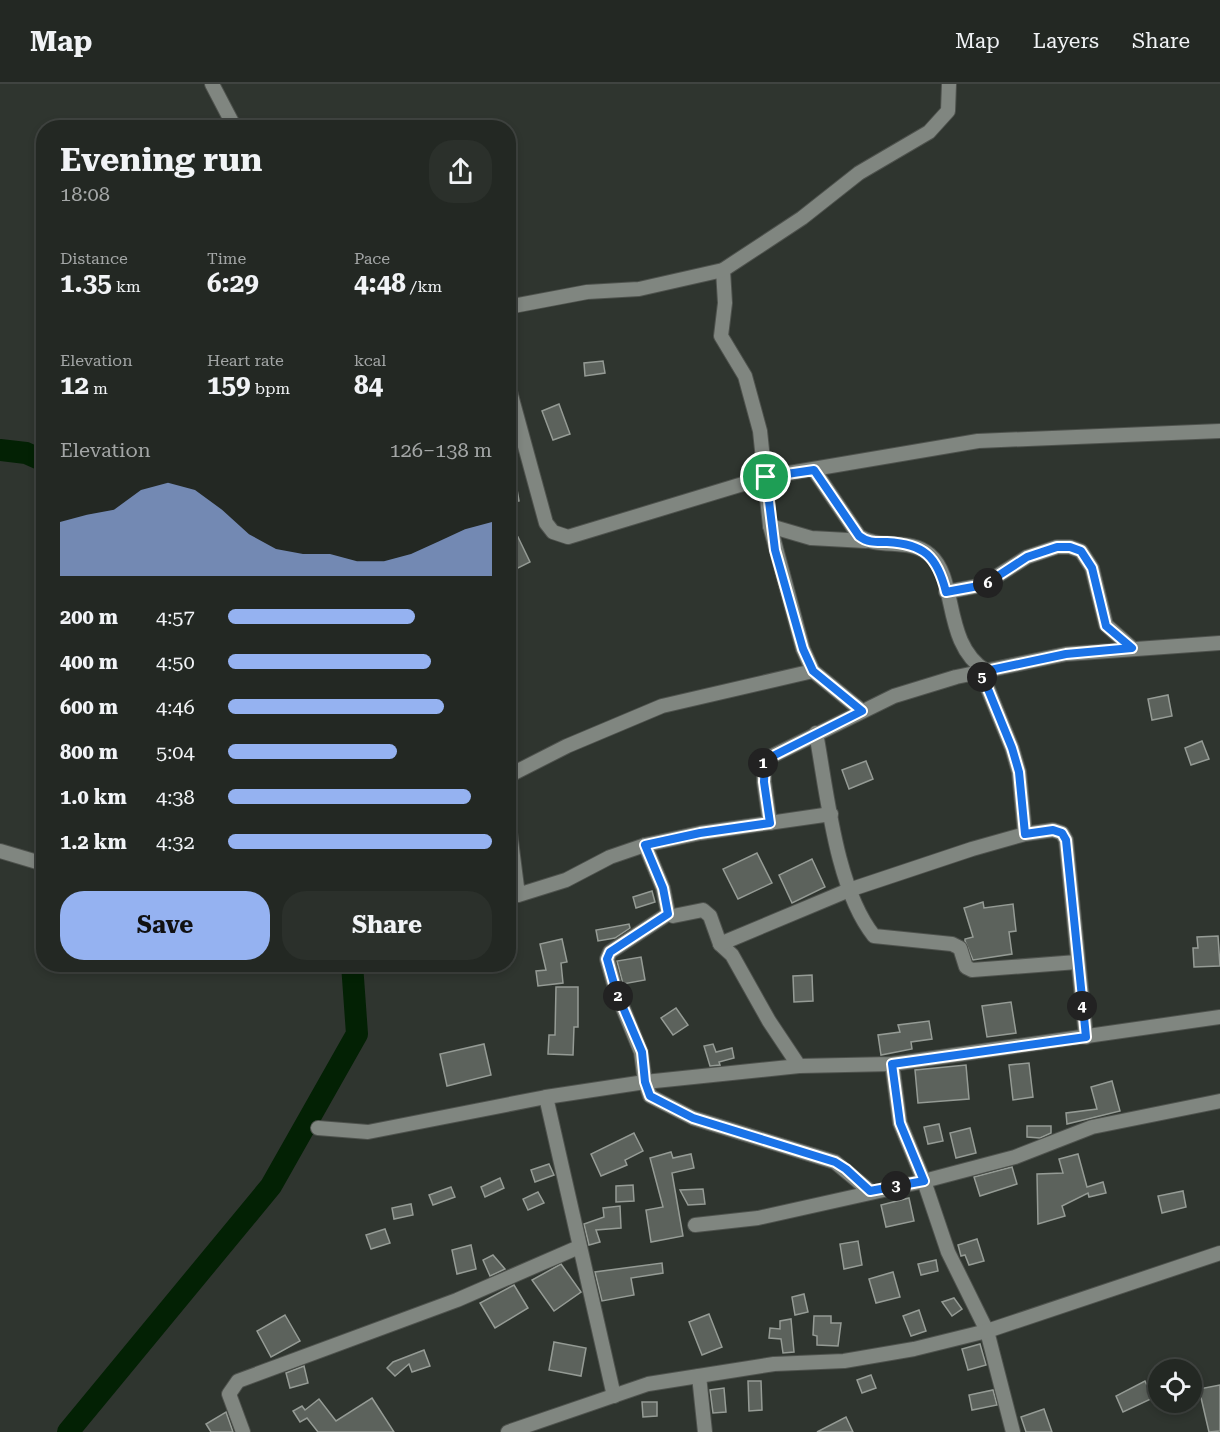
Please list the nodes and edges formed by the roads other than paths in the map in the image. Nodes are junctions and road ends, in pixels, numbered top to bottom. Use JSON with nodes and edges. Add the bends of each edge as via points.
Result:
{"nodes":[{"id":1,"x":212,"y":84,"type":"edge"},
{"id":2,"x":949,"y":84,"type":"edge"},
{"id":3,"x":231,"y":120,"type":"edge"},
{"id":4,"x":723,"y":270,"type":"junction"},
{"id":5,"x":516,"y":305,"type":"edge"},
{"id":6,"x":516,"y":413,"type":"edge"},
{"id":7,"x":1220,"y":430,"type":"edge"},
{"id":8,"x":814,"y":470,"type":"junction"},
{"id":9,"x":766,"y":477,"type":"junction"},
{"id":10,"x":770,"y":526,"type":"junction"},
{"id":11,"x":866,"y":541,"type":"junction"},
{"id":12,"x":946,"y":592,"type":"junction"},
{"id":13,"x":1220,"y":643,"type":"edge"},
{"id":14,"x":1132,"y":648,"type":"junction"},
{"id":15,"x":813,"y":671,"type":"junction"},
{"id":16,"x":983,"y":671,"type":"junction"},
{"id":17,"x":862,"y":711,"type":"junction"},
{"id":18,"x":816,"y":733,"type":"junction"},
{"id":19,"x":516,"y":772,"type":"edge"},
{"id":20,"x":831,"y":814,"type":"junction"},
{"id":21,"x":770,"y":823,"type":"junction"},
{"id":22,"x":1025,"y":834,"type":"junction"},
{"id":23,"x":645,"y":845,"type":"junction"},
{"id":24,"x":0,"y":851,"type":"edge"},
{"id":25,"x":36,"y":862,"type":"edge"},
{"id":26,"x":516,"y":879,"type":"edge"},
{"id":27,"x":849,"y":890,"type":"junction"},
{"id":28,"x":668,"y":914,"type":"junction"},
{"id":29,"x":720,"y":944,"type":"junction"},
{"id":30,"x":1077,"y":962,"type":"junction"},
{"id":31,"x":1220,"y":1017,"type":"edge"},
{"id":32,"x":1086,"y":1037,"type":"junction"},
{"id":33,"x":892,"y":1064,"type":"junction"},
{"id":34,"x":799,"y":1066,"type":"junction"},
{"id":35,"x":645,"y":1082,"type":"junction"},
{"id":36,"x":546,"y":1097,"type":"junction"},
{"id":37,"x":1220,"y":1101,"type":"edge"},
{"id":38,"x":318,"y":1128,"type":"dead end"},
{"id":39,"x":924,"y":1181,"type":"junction"},
{"id":40,"x":870,"y":1191,"type":"junction"},
{"id":41,"x":695,"y":1225,"type":"dead end"},
{"id":42,"x":579,"y":1247,"type":"junction"},
{"id":43,"x":1220,"y":1253,"type":"edge"},
{"id":44,"x":987,"y":1331,"type":"junction"},
{"id":45,"x":699,"y":1376,"type":"junction"},
{"id":46,"x":614,"y":1395,"type":"junction"},
{"id":47,"x":243,"y":1432,"type":"edge"},
{"id":48,"x":508,"y":1432,"type":"edge"},
{"id":49,"x":705,"y":1432,"type":"edge"},
{"id":50,"x":1012,"y":1432,"type":"edge"}],
"edges":[{"from":1,"to":3,"type":"street"},
{"from":2,"to":4,"type":"street","via":[[948,111],[929,132],[859,173],[802,218]]},
{"from":4,"to":5,"type":"street","via":[[651,286],[587,292]]},
{"from":4,"to":9,"type":"street","via":[[721,336],[745,376],[760,431]]},
{"from":6,"to":9,"type":"street","via":[[546,523],[562,536]]},
{"from":7,"to":8,"type":"street","via":[[978,441]]},
{"from":8,"to":9,"type":"street"},
{"from":8,"to":11,"type":"street","via":[[853,529]]},
{"from":9,"to":10,"type":"street"},
{"from":10,"to":11,"type":"street","via":[[811,538]]},
{"from":10,"to":15,"type":"street","via":[[793,616]]},
{"from":11,"to":12,"type":"street","via":[[907,545],[930,555],[941,572]]},
{"from":12,"to":14,"type":"street","via":[[984,585],[1027,557],[1070,547],[1081,551],[1092,568],[1106,626]]},
{"from":12,"to":16,"type":"street","via":[[964,647]]},
{"from":13,"to":14,"type":"street"},
{"from":14,"to":16,"type":"street","via":[[1066,654]]},
{"from":15,"to":17,"type":"street"},
{"from":15,"to":19,"type":"street","via":[[662,706]]},
{"from":16,"to":17,"type":"street","via":[[905,692]]},
{"from":16,"to":22,"type":"street","via":[[1019,772]]},
{"from":17,"to":18,"type":"street"},
{"from":18,"to":20,"type":"street"},
{"from":18,"to":21,"type":"street","via":[[765,760]]},
{"from":20,"to":21,"type":"street"},
{"from":20,"to":27,"type":"street"},
{"from":21,"to":23,"type":"street"},
{"from":22,"to":27,"type":"street"},
{"from":22,"to":30,"type":"street","via":[[1053,830],[1062,833],[1066,840]]},
{"from":23,"to":26,"type":"street","via":[[610,857],[566,880],[518,895]]},
{"from":23,"to":28,"type":"street","via":[[663,888]]},
{"from":24,"to":25,"type":"street"},
{"from":27,"to":29,"type":"street"},
{"from":27,"to":30,"type":"street","via":[[874,936],[952,944],[960,948],[966,967],[972,970]]},
{"from":28,"to":29,"type":"street","via":[[707,911]]},
{"from":28,"to":35,"type":"street","via":[[607,957],[616,991],[642,1052]]},
{"from":29,"to":34,"type":"street","via":[[732,955]]},
{"from":30,"to":32,"type":"street"},
{"from":31,"to":32,"type":"street"},
{"from":32,"to":33,"type":"street"},
{"from":33,"to":34,"type":"street"},
{"from":33,"to":39,"type":"street","via":[[900,1123]]},
{"from":34,"to":35,"type":"street"},
{"from":35,"to":36,"type":"street"},
{"from":35,"to":40,"type":"street","via":[[656,1101],[693,1118],[835,1162]]},
{"from":36,"to":38,"type":"street","via":[[368,1132]]},
{"from":36,"to":42,"type":"street"},
{"from":37,"to":39,"type":"street","via":[[1092,1127],[1015,1157]]},
{"from":39,"to":40,"type":"street"},
{"from":39,"to":44,"type":"street","via":[[948,1252]]},
{"from":40,"to":41,"type":"street","via":[[758,1218]]},
{"from":42,"to":46,"type":"street"},
{"from":42,"to":47,"type":"street","via":[[457,1300],[238,1381],[229,1394]]},
{"from":43,"to":44,"type":"street"},
{"from":44,"to":45,"type":"street","via":[[844,1361],[774,1364]]},
{"from":44,"to":50,"type":"street"},
{"from":45,"to":46,"type":"street","via":[[648,1384]]},
{"from":45,"to":49,"type":"street"},
{"from":46,"to":48,"type":"street"}]}
